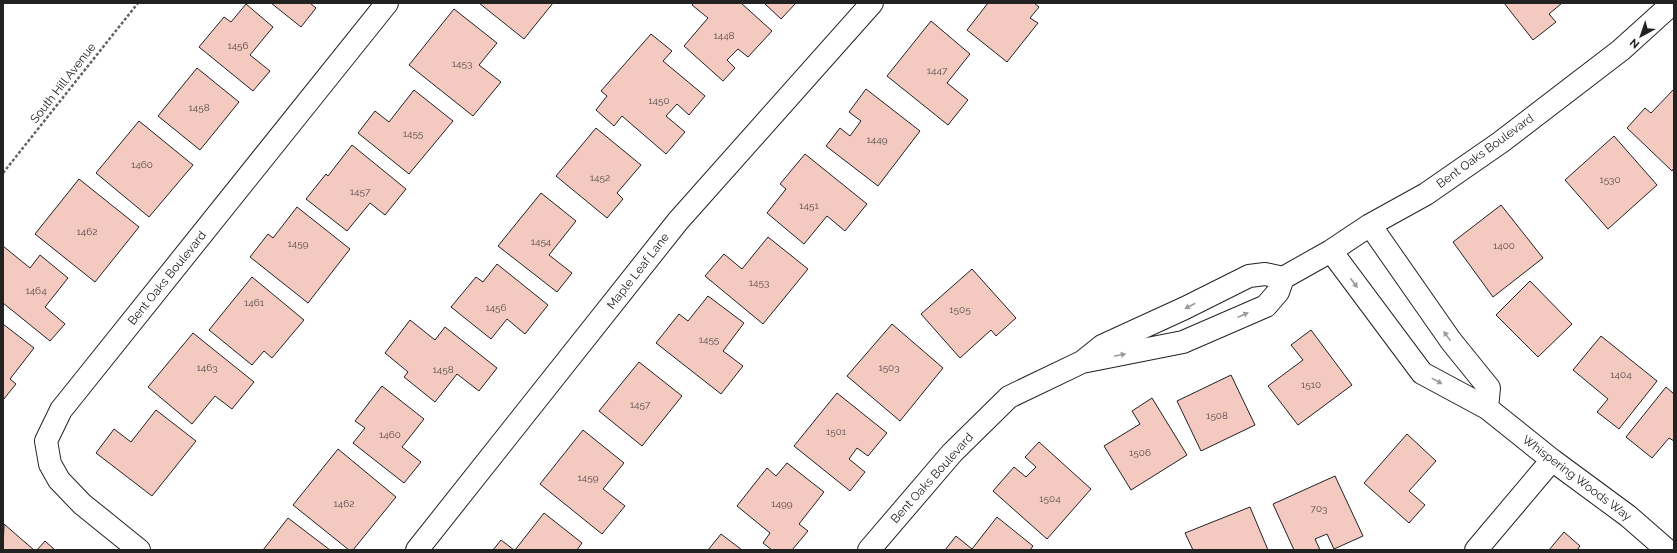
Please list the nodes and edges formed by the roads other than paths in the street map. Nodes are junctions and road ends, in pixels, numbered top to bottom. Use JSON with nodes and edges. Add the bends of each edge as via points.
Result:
{"nodes":[{"id":1,"x":387,"y":3,"type":"edge"},
{"id":2,"x":872,"y":3,"type":"edge"},
{"id":3,"x":1673,"y":3,"type":"edge"},
{"id":4,"x":1370,"y":225,"type":"junction"},
{"id":5,"x":1331,"y":251,"type":"junction"},
{"id":6,"x":1283,"y":278,"type":"junction"},
{"id":7,"x":1082,"y":362,"type":"junction"},
{"id":8,"x":1487,"y":408,"type":"junction"},
{"id":9,"x":1552,"y":460,"type":"junction"},
{"id":10,"x":140,"y":550,"type":"edge"},
{"id":11,"x":417,"y":550,"type":"edge"},
{"id":12,"x":869,"y":550,"type":"edge"},
{"id":13,"x":1476,"y":550,"type":"edge"},
{"id":14,"x":1667,"y":550,"type":"edge"}],
"edges":[{"from":1,"to":10,"type":"street","name":"Bent Oaks Boulevard","via":[[61,410],[46,441],[50,464],[59,480],[82,504]]},
{"from":2,"to":11,"type":"street","name":"Maple Leaf Lane","via":[[678,221]]},
{"from":3,"to":4,"type":"street","name":"Bent Oaks Boulevard","via":[[1621,50],[1501,142],[1426,194]]},
{"from":4,"to":5,"type":"street","name":"Bent Oaks Boulevard"},
{"from":8,"to":4,"type":"street","one_way":true,"via":[[1489,388],[1451,341]]},
{"from":5,"to":6,"type":"street","name":"Bent Oaks Boulevard"},
{"from":5,"to":8,"type":"street","name":"Whispering Woods Way","one_way":true,"via":[[1422,373]]},
{"from":6,"to":7,"type":"street","name":"Bent Oaks Boulevard","one_way":true,"via":[[1265,274],[1249,276],[1102,346]]},
{"from":7,"to":6,"type":"street","name":"Bent Oaks Boulevard","one_way":true,"via":[[1183,342],[1266,306],[1278,292]]},
{"from":7,"to":12,"type":"street","name":"Bent Oaks Boulevard","via":[[1009,397],[952,453]]},
{"from":8,"to":9,"type":"street","name":"Whispering Woods Way"},
{"from":9,"to":13,"type":"street"},
{"from":9,"to":14,"type":"street","name":"Whispering Woods Way","via":[[1628,516]]}]}
